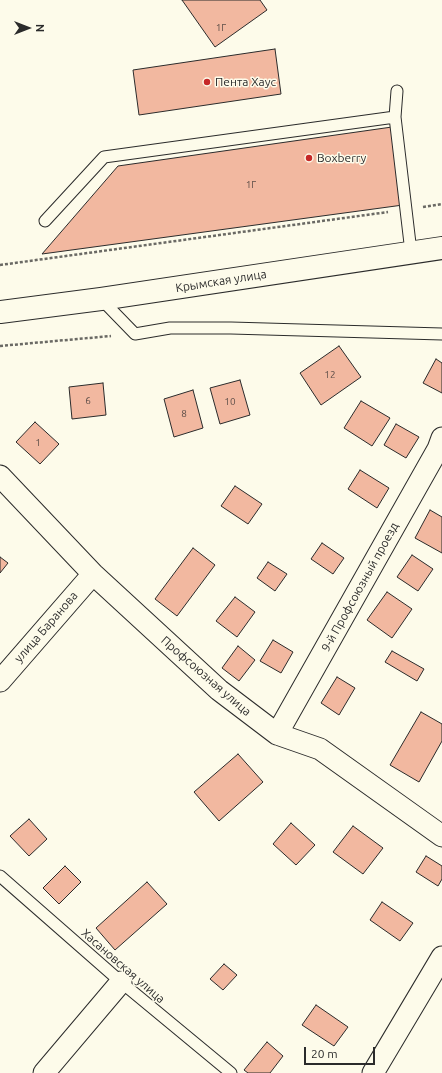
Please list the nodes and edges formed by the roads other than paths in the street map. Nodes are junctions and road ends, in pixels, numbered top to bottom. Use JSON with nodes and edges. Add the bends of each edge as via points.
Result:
{"nodes":[{"id":1,"x":397,"y":91,"type":"dead end"},
{"id":2,"x":395,"y":117,"type":"junction"},
{"id":3,"x":45,"y":221,"type":"dead end"},
{"id":4,"x":442,"y":248,"type":"edge"},
{"id":5,"x":412,"y":252,"type":"junction"},
{"id":6,"x":101,"y":299,"type":"junction"},
{"id":7,"x":0,"y":312,"type":"edge"},
{"id":8,"x":442,"y":334,"type":"edge"},
{"id":9,"x":440,"y":446,"type":"edge"},
{"id":10,"x":0,"y":476,"type":"edge"},
{"id":11,"x":93,"y":574,"type":"junction"},
{"id":12,"x":0,"y":680,"type":"edge"},
{"id":13,"x":277,"y":734,"type":"junction"},
{"id":14,"x":442,"y":836,"type":"edge"},
{"id":15,"x":0,"y":876,"type":"edge"},
{"id":16,"x":442,"y":957,"type":"edge"},
{"id":17,"x":121,"y":982,"type":"junction"},
{"id":18,"x":44,"y":1073,"type":"edge"},
{"id":19,"x":231,"y":1073,"type":"edge"},
{"id":20,"x":373,"y":1073,"type":"edge"}],
"edges":[{"from":1,"to":2,"type":"lane"},
{"from":2,"to":3,"type":"lane","via":[[104,157]]},
{"from":2,"to":5,"type":"lane"},
{"from":4,"to":5,"type":"main road","name":"Крымская улица"},
{"from":5,"to":6,"type":"main road","name":"Крымская улица"},
{"from":6,"to":7,"type":"main road","name":"Крымская улица"},
{"from":6,"to":8,"type":"lane","via":[[135,334],[170,328]]},
{"from":9,"to":13,"type":"street","name":"9-й Профсоюзный проезд"},
{"from":10,"to":11,"type":"street","name":"Профсоюзная улица"},
{"from":11,"to":12,"type":"street","name":"улица Баранова"},
{"from":11,"to":13,"type":"street","name":"Профсоюзная улица","via":[[219,690]]},
{"from":13,"to":14,"type":"street","name":"Профсоюзная улица","via":[[320,749]]},
{"from":15,"to":17,"type":"lane","name":"Хасановская улица"},
{"from":16,"to":20,"type":"street"},
{"from":17,"to":18,"type":"street"},
{"from":17,"to":19,"type":"lane","name":"Хасановская улица"}]}
